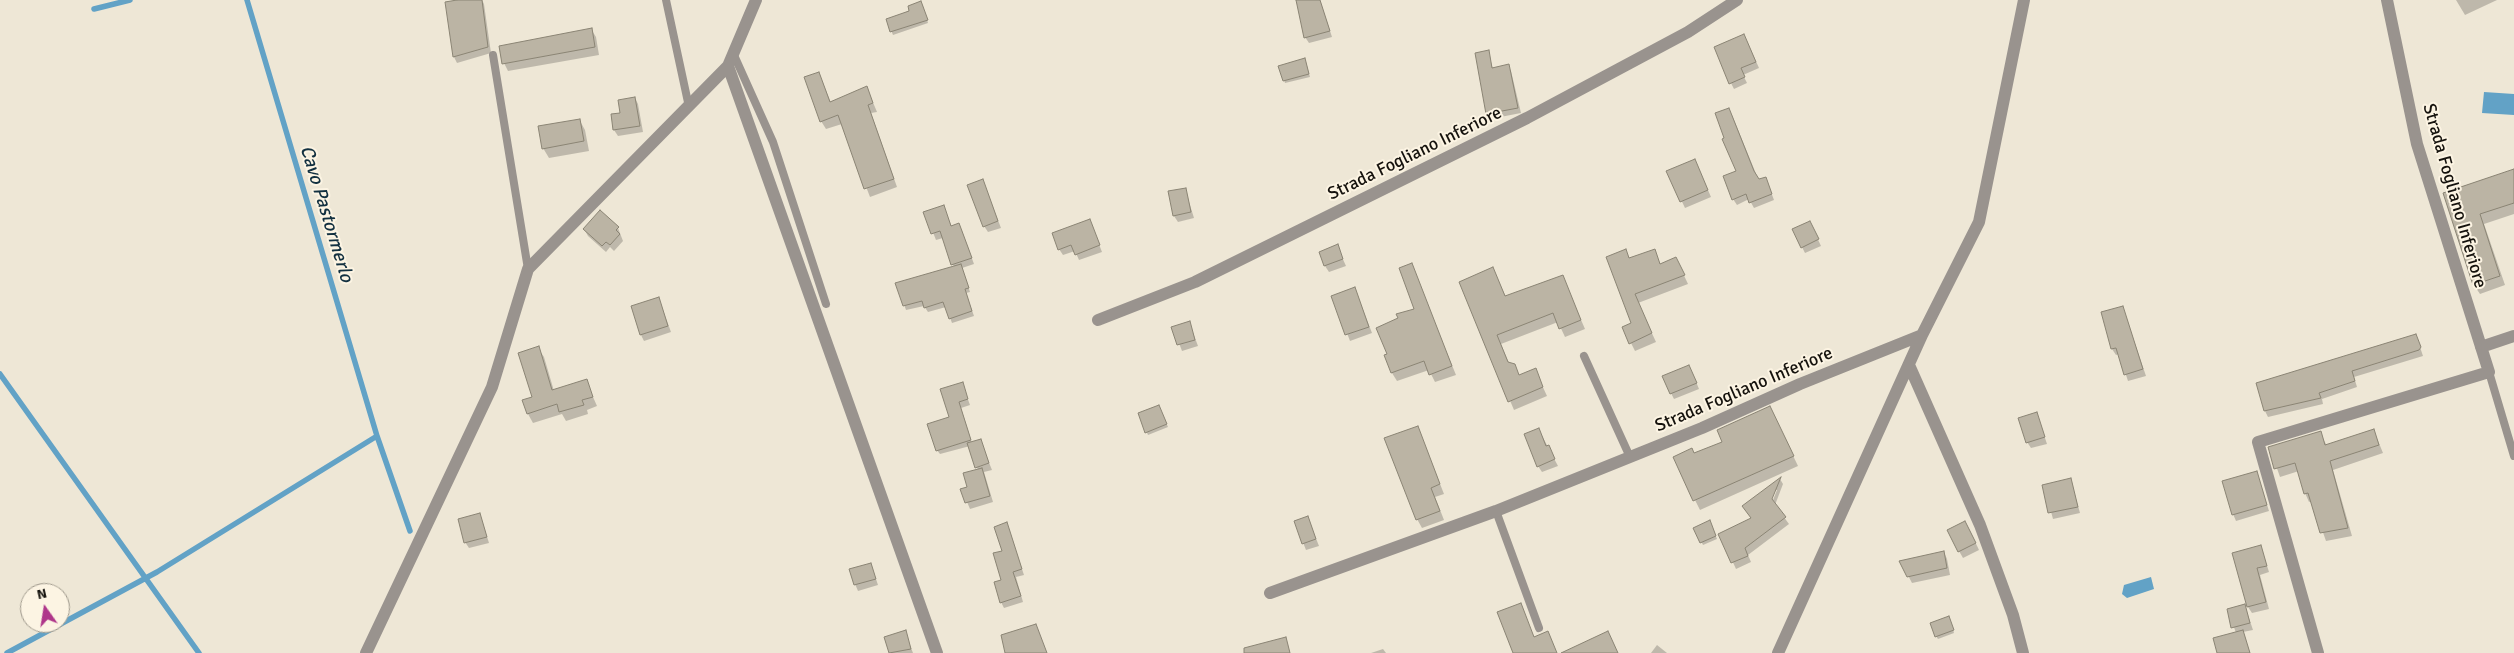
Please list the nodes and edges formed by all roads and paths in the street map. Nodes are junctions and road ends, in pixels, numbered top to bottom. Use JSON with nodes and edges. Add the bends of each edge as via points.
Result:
{"nodes":[{"id":1,"x":666,"y":0,"type":"edge"},
{"id":2,"x":756,"y":0,"type":"edge"},
{"id":3,"x":1737,"y":0,"type":"edge"},
{"id":4,"x":2024,"y":0,"type":"edge"},
{"id":5,"x":2387,"y":0,"type":"edge"},
{"id":6,"x":733,"y":53,"type":"junction"},
{"id":7,"x":493,"y":55,"type":"dead end"},
{"id":8,"x":728,"y":66,"type":"junction"},
{"id":9,"x":689,"y":107,"type":"junction"},
{"id":10,"x":528,"y":270,"type":"junction"},
{"id":11,"x":826,"y":304,"type":"dead end"},
{"id":12,"x":1098,"y":320,"type":"dead end"},
{"id":13,"x":1922,"y":335,"type":"junction"},
{"id":14,"x":2514,"y":336,"type":"edge"},
{"id":15,"x":2481,"y":347,"type":"junction"},
{"id":16,"x":1584,"y":356,"type":"dead end"},
{"id":17,"x":1909,"y":365,"type":"junction"},
{"id":18,"x":2489,"y":372,"type":"junction"},
{"id":19,"x":2514,"y":456,"type":"edge"},
{"id":20,"x":1630,"y":457,"type":"junction"},
{"id":21,"x":1496,"y":511,"type":"junction"},
{"id":22,"x":1270,"y":593,"type":"dead end"},
{"id":23,"x":1539,"y":628,"type":"dead end"},
{"id":24,"x":366,"y":653,"type":"edge"},
{"id":25,"x":937,"y":653,"type":"edge"},
{"id":26,"x":1778,"y":653,"type":"edge"},
{"id":27,"x":2022,"y":653,"type":"edge"},
{"id":28,"x":2318,"y":653,"type":"edge"}],
"edges":[{"from":1,"to":9,"type":"lane"},
{"from":2,"to":6,"type":"street"},
{"from":3,"to":12,"type":"street","name":"Strada Fogliano Inferiore","via":[[1688,32],[1518,122],[1195,282]]},
{"from":4,"to":13,"type":"street","via":[[1979,222]]},
{"from":5,"to":15,"type":"street","name":"Strada Fogliano Inferiore","via":[[2417,144]]},
{"from":6,"to":8,"type":"street"},
{"from":6,"to":11,"type":"lane","via":[[773,142]]},
{"from":7,"to":10,"type":"lane"},
{"from":8,"to":9,"type":"street"},
{"from":8,"to":25,"type":"street"},
{"from":9,"to":10,"type":"street"},
{"from":10,"to":24,"type":"street","via":[[492,387]]},
{"from":13,"to":17,"type":"street"},
{"from":13,"to":20,"type":"street","name":"Strada Fogliano Inferiore"},
{"from":14,"to":15,"type":"street"},
{"from":15,"to":18,"type":"street","name":"Strada Fogliano Inferiore"},
{"from":16,"to":20,"type":"lane"},
{"from":17,"to":26,"type":"street"},
{"from":17,"to":27,"type":"street","via":[[1980,525],[2013,615]]},
{"from":18,"to":19,"type":"lane"},
{"from":18,"to":28,"type":"street","via":[[2258,442]]},
{"from":20,"to":21,"type":"street","name":"Strada Fogliano Inferiore"},
{"from":21,"to":22,"type":"street","name":"Strada Fogliano Inferiore"},
{"from":21,"to":23,"type":"lane"}]}
